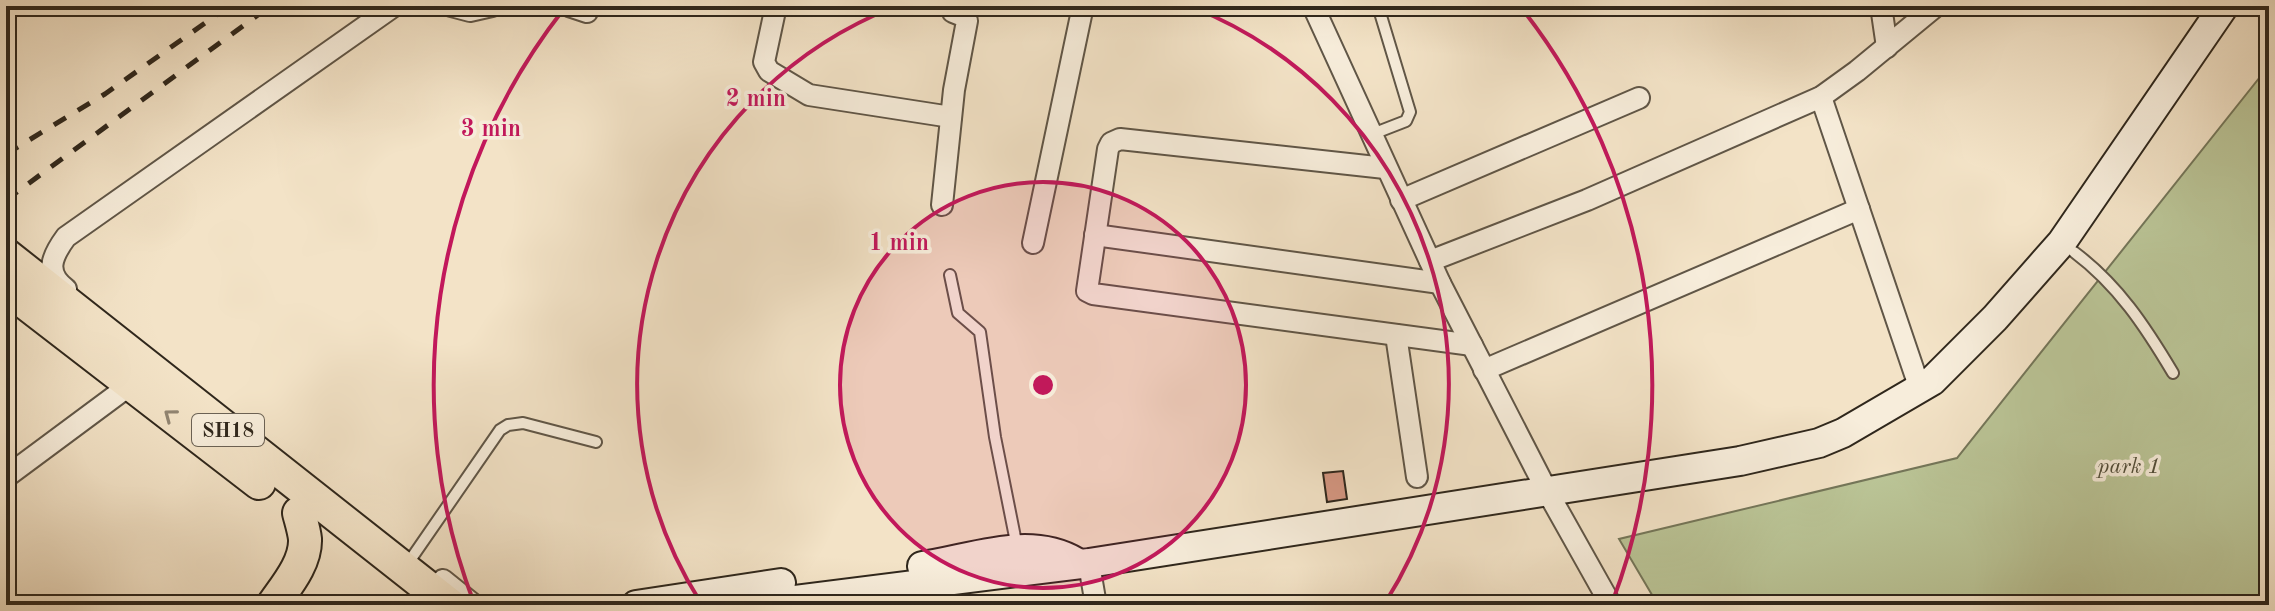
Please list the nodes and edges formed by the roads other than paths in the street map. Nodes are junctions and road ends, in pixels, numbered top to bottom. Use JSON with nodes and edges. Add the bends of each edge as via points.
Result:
{"nodes":[{"id":1,"x":394,"y":6,"type":"edge"},
{"id":2,"x":451,"y":6,"type":"edge"},
{"id":3,"x":492,"y":6,"type":"edge"},
{"id":4,"x":776,"y":6,"type":"edge"},
{"id":5,"x":1083,"y":6,"type":"edge"},
{"id":6,"x":1313,"y":6,"type":"edge"},
{"id":7,"x":1378,"y":6,"type":"edge"},
{"id":8,"x":1881,"y":6,"type":"edge"},
{"id":9,"x":1936,"y":6,"type":"edge"},
{"id":10,"x":2224,"y":6,"type":"edge"},
{"id":11,"x":2242,"y":6,"type":"edge"},
{"id":12,"x":946,"y":7,"type":"edge"},
{"id":13,"x":1887,"y":47,"type":"junction"},
{"id":14,"x":1821,"y":97,"type":"junction"},
{"id":15,"x":1639,"y":98,"type":"dead end"},
{"id":16,"x":951,"y":117,"type":"junction"},
{"id":17,"x":1370,"y":135,"type":"junction"},
{"id":18,"x":1385,"y":168,"type":"junction"},
{"id":19,"x":1401,"y":200,"type":"junction"},
{"id":20,"x":942,"y":205,"type":"dead end"},
{"id":21,"x":1859,"y":209,"type":"junction"},
{"id":22,"x":1095,"y":235,"type":"junction"},
{"id":23,"x":1033,"y":243,"type":"dead end"},
{"id":24,"x":2074,"y":252,"type":"junction"},
{"id":25,"x":6,"y":255,"type":"edge"},
{"id":26,"x":1430,"y":261,"type":"junction"},
{"id":27,"x":950,"y":275,"type":"dead end"},
{"id":28,"x":1440,"y":283,"type":"junction"},
{"id":29,"x":6,"y":288,"type":"edge"},
{"id":30,"x":1396,"y":335,"type":"junction"},
{"id":31,"x":1472,"y":345,"type":"junction"},
{"id":32,"x":1484,"y":370,"type":"junction"},
{"id":33,"x":2173,"y":373,"type":"dead end"},
{"id":34,"x":130,"y":385,"type":"junction"},
{"id":35,"x":1920,"y":389,"type":"junction"},
{"id":36,"x":596,"y":442,"type":"dead end"},
{"id":37,"x":6,"y":477,"type":"edge"},
{"id":38,"x":1417,"y":477,"type":"dead end"},
{"id":39,"x":1550,"y":497,"type":"junction"},
{"id":40,"x":299,"y":513,"type":"junction"},
{"id":41,"x":1018,"y":549,"type":"junction"},
{"id":42,"x":413,"y":556,"type":"junction"},
{"id":43,"x":1079,"y":568,"type":"junction"},
{"id":44,"x":273,"y":605,"type":"edge"},
{"id":45,"x":416,"y":605,"type":"edge"},
{"id":46,"x":450,"y":605,"type":"edge"},
{"id":47,"x":474,"y":605,"type":"edge"},
{"id":48,"x":636,"y":605,"type":"edge"},
{"id":49,"x":755,"y":605,"type":"edge"},
{"id":50,"x":894,"y":605,"type":"edge"},
{"id":51,"x":1096,"y":605,"type":"edge"},
{"id":52,"x":1611,"y":605,"type":"edge"}],
"edges":[{"from":1,"to":42,"type":"street","via":[[66,237],[51,260],[51,271],[58,284]]},
{"from":2,"to":3,"type":"street","via":[[470,11]]},
{"from":4,"to":16,"type":"street","via":[[764,62],[802,93]]},
{"from":5,"to":23,"type":"street"},
{"from":6,"to":17,"type":"street"},
{"from":7,"to":17,"type":"lane","via":[[1410,112],[1406,121]]},
{"from":8,"to":13,"type":"street"},
{"from":9,"to":13,"type":"street"},
{"from":10,"to":35,"type":"street","via":[[2062,242],[1967,347]]},
{"from":11,"to":24,"type":"street"},
{"from":12,"to":16,"type":"street","via":[[967,21]]},
{"from":13,"to":14,"type":"street"},
{"from":14,"to":21,"type":"street"},
{"from":14,"to":26,"type":"street","via":[[1587,200]]},
{"from":15,"to":19,"type":"street"},
{"from":16,"to":20,"type":"street"},
{"from":17,"to":18,"type":"street"},
{"from":18,"to":19,"type":"street"},
{"from":18,"to":22,"type":"street","via":[[1120,139],[1108,149]]},
{"from":19,"to":26,"type":"street"},
{"from":21,"to":32,"type":"street"},
{"from":21,"to":35,"type":"street"},
{"from":22,"to":28,"type":"street"},
{"from":22,"to":30,"type":"street","via":[[1086,287],[1093,294]]},
{"from":24,"to":33,"type":"lane","via":[[2123,297]]},
{"from":24,"to":39,"type":"street","via":[[1936,393],[1847,449],[1743,477]]},
{"from":25,"to":46,"type":"main road","number":"SH18"},
{"from":26,"to":28,"type":"street"},
{"from":27,"to":41,"type":"lane","via":[[958,313],[980,332]]},
{"from":28,"to":31,"type":"street"},
{"from":29,"to":34,"type":"main road","number":"SH18"},
{"from":30,"to":31,"type":"street"},
{"from":30,"to":38,"type":"street"},
{"from":31,"to":32,"type":"street"},
{"from":32,"to":39,"type":"street"},
{"from":34,"to":37,"type":"street"},
{"from":40,"to":34,"type":"main road","number":"SH18","one_way":true},
{"from":35,"to":39,"type":"street","via":[[1819,443]]},
{"from":36,"to":42,"type":"lane","via":[[523,423],[508,425]]},
{"from":39,"to":43,"type":"street"},
{"from":39,"to":52,"type":"street"},
{"from":40,"to":44,"type":"main road","via":[[303,551]]},
{"from":40,"to":45,"type":"main road"},
{"from":41,"to":43,"type":"street","via":[[1062,554]]},
{"from":41,"to":48,"type":"street"},
{"from":42,"to":47,"type":"street"},
{"from":43,"to":49,"type":"street"},
{"from":43,"to":50,"type":"street"},
{"from":43,"to":51,"type":"street"}]}
